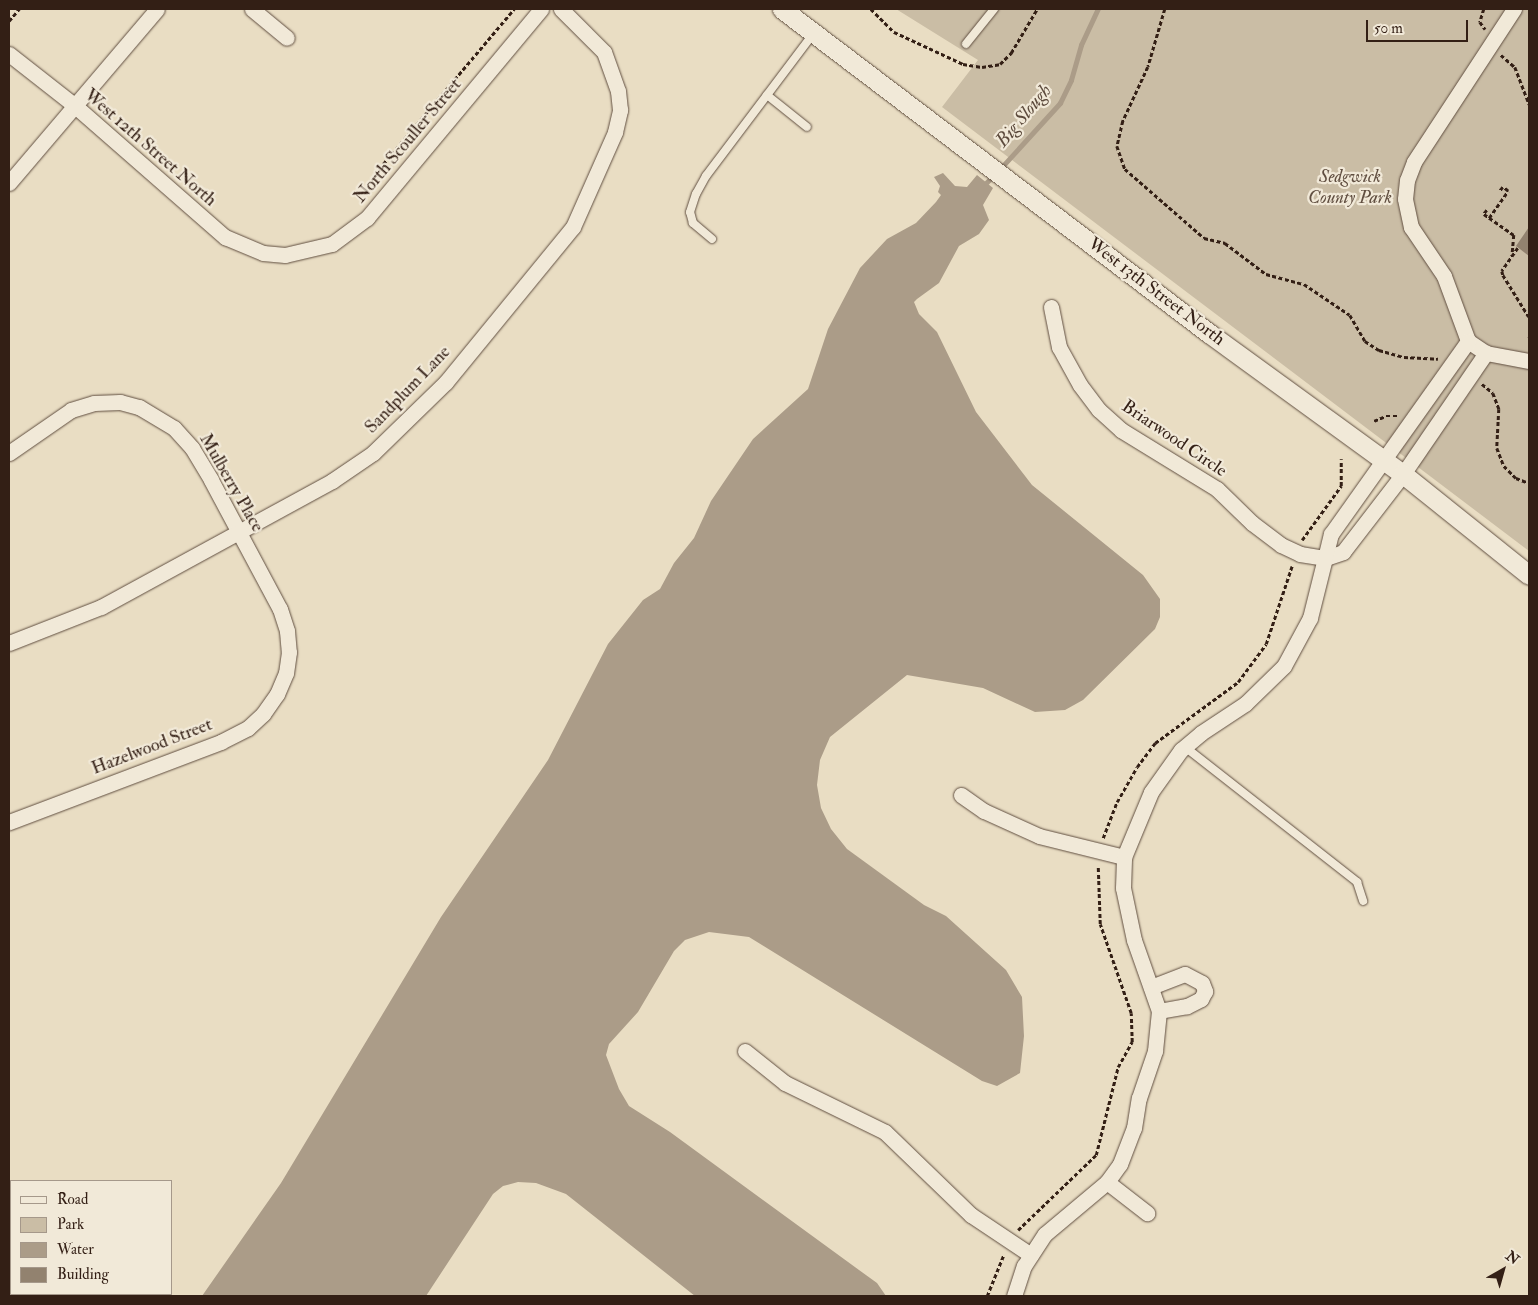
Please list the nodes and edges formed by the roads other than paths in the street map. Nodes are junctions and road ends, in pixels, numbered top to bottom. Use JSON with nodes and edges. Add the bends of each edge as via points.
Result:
{"nodes":[{"id":1,"x":157,"y":9,"type":"edge"},
{"id":2,"x":252,"y":9,"type":"edge"},
{"id":3,"x":541,"y":9,"type":"edge"},
{"id":4,"x":561,"y":9,"type":"edge"},
{"id":5,"x":782,"y":9,"type":"edge"},
{"id":6,"x":994,"y":9,"type":"edge"},
{"id":7,"x":1514,"y":9,"type":"edge"},
{"id":8,"x":814,"y":32,"type":"junction"},
{"id":9,"x":287,"y":38,"type":"dead end"},
{"id":10,"x":966,"y":44,"type":"dead end"},
{"id":11,"x":9,"y":54,"type":"edge"},
{"id":12,"x":767,"y":95,"type":"junction"},
{"id":13,"x":74,"y":105,"type":"junction"},
{"id":14,"x":807,"y":127,"type":"dead end"},
{"id":15,"x":9,"y":183,"type":"edge"},
{"id":16,"x":712,"y":239,"type":"dead end"},
{"id":17,"x":274,"y":254,"type":"joint"},
{"id":18,"x":1051,"y":307,"type":"dead end"},
{"id":19,"x":1468,"y":341,"type":"junction"},
{"id":20,"x":1486,"y":354,"type":"junction"},
{"id":21,"x":1529,"y":361,"type":"edge"},
{"id":22,"x":9,"y":453,"type":"edge"},
{"id":23,"x":1382,"y":458,"type":"junction"},
{"id":24,"x":1402,"y":474,"type":"junction"},
{"id":25,"x":238,"y":532,"type":"junction"},
{"id":26,"x":1326,"y":558,"type":"junction"},
{"id":27,"x":1529,"y":575,"type":"edge"},
{"id":28,"x":9,"y":643,"type":"edge"},
{"id":29,"x":284,"y":678,"type":"joint"},
{"id":30,"x":1185,"y":747,"type":"junction"},
{"id":31,"x":961,"y":795,"type":"dead end"},
{"id":32,"x":9,"y":822,"type":"edge"},
{"id":33,"x":1124,"y":858,"type":"junction"},
{"id":34,"x":1363,"y":901,"type":"dead end"},
{"id":35,"x":1151,"y":987,"type":"junction"},
{"id":36,"x":1159,"y":1012,"type":"junction"},
{"id":37,"x":745,"y":1051,"type":"dead end"},
{"id":38,"x":1108,"y":1182,"type":"junction"},
{"id":39,"x":1147,"y":1213,"type":"dead end"},
{"id":40,"x":1031,"y":1255,"type":"junction"},
{"id":41,"x":1014,"y":1296,"type":"edge"}],
"edges":[{"from":1,"to":13,"type":"street"},
{"from":2,"to":9,"type":"street"},
{"from":3,"to":17,"type":"street","name":"North Scouller Street","via":[[367,218],[332,244],[311,251]]},
{"from":4,"to":25,"type":"street","name":"Sandplum Lane","via":[[604,52],[618,91],[620,110],[608,154],[573,227],[446,382],[373,453],[332,481]]},
{"from":5,"to":8,"type":"street","name":"West 13th Street North"},
{"from":6,"to":10,"type":"lane"},
{"from":7,"to":19,"type":"street","via":[[1414,162],[1405,189],[1412,227],[1444,276]]},
{"from":8,"to":12,"type":"lane"},
{"from":8,"to":23,"type":"street","name":"West 13th Street North","via":[[1210,334]]},
{"from":11,"to":13,"type":"street","name":"West 12th Street North"},
{"from":12,"to":14,"type":"lane"},
{"from":12,"to":16,"type":"lane","via":[[696,194],[690,212],[693,223]]},
{"from":13,"to":15,"type":"street"},
{"from":13,"to":17,"type":"street","name":"West 12th Street North","via":[[225,237],[263,253]]},
{"from":18,"to":26,"type":"street","name":"Briarwood Circle","via":[[1059,348],[1099,410],[1121,430],[1217,489],[1265,535],[1297,552]]},
{"from":19,"to":20,"type":"street"},
{"from":19,"to":23,"type":"street"},
{"from":20,"to":21,"type":"street"},
{"from":20,"to":24,"type":"street"},
{"from":22,"to":25,"type":"street","name":"Mulberry Place","via":[[71,410],[94,403],[120,402],[139,407],[174,428],[192,448]]},
{"from":23,"to":24,"type":"street","name":"West 13th Street North"},
{"from":23,"to":26,"type":"street","via":[[1331,534]]},
{"from":24,"to":26,"type":"street","via":[[1343,552]]},
{"from":24,"to":27,"type":"street","name":"West 13th Street North"},
{"from":25,"to":28,"type":"street","name":"Sandplum Lane","via":[[101,607]]},
{"from":25,"to":29,"type":"street","name":"Mulberry Place","via":[[280,609],[287,630],[289,652]]},
{"from":26,"to":30,"type":"street","via":[[1310,618],[1284,666],[1245,704]]},
{"from":29,"to":32,"type":"street","name":"Hazelwood Street","via":[[264,714],[248,728],[221,742]]},
{"from":30,"to":33,"type":"street","via":[[1151,792]]},
{"from":30,"to":34,"type":"lane","via":[[1357,882]]},
{"from":31,"to":33,"type":"street","via":[[1014,826],[1039,836]]},
{"from":33,"to":35,"type":"street","via":[[1123,888],[1134,940]]},
{"from":35,"to":36,"type":"street"},
{"from":35,"to":36,"type":"street","via":[[1186,974],[1202,983],[1205,992],[1201,999],[1187,1006]]},
{"from":36,"to":38,"type":"street","via":[[1154,1051],[1139,1098],[1129,1147]]},
{"from":37,"to":40,"type":"street","via":[[785,1084],[885,1132],[971,1216]]},
{"from":38,"to":39,"type":"street"},
{"from":38,"to":40,"type":"street","via":[[1064,1215]]},
{"from":40,"to":41,"type":"street"}]}
